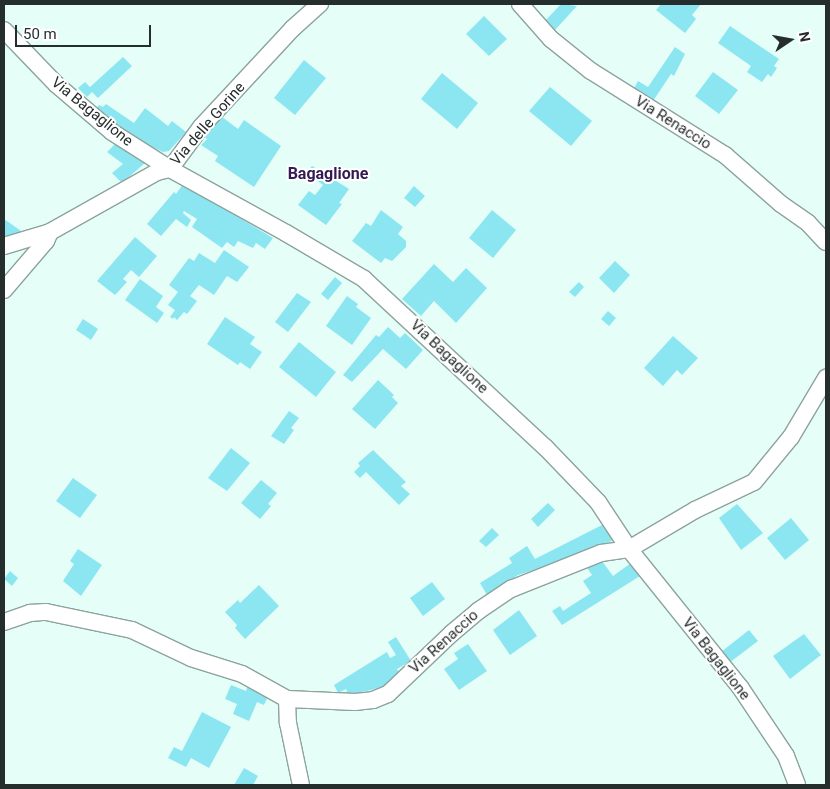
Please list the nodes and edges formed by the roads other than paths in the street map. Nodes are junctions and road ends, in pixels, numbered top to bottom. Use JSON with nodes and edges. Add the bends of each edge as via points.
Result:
{"nodes":[{"id":1,"x":320,"y":4,"type":"edge"},
{"id":2,"x":520,"y":4,"type":"edge"},
{"id":3,"x":4,"y":30,"type":"edge"},
{"id":4,"x":170,"y":169,"type":"junction"},
{"id":5,"x":50,"y":232,"type":"junction"},
{"id":6,"x":826,"y":242,"type":"edge"},
{"id":7,"x":4,"y":246,"type":"edge"},
{"id":8,"x":4,"y":290,"type":"edge"},
{"id":9,"x":826,"y":378,"type":"edge"},
{"id":10,"x":629,"y":549,"type":"junction"},
{"id":11,"x":4,"y":622,"type":"edge"},
{"id":12,"x":286,"y":699,"type":"junction"},
{"id":13,"x":301,"y":785,"type":"edge"},
{"id":14,"x":797,"y":785,"type":"edge"}],
"edges":[{"from":1,"to":4,"type":"street","name":"Via delle Gorine","via":[[292,29],[201,127]]},
{"from":2,"to":6,"type":"street","name":"Via Renaccio","via":[[551,39],[591,71],[725,155]]},
{"from":3,"to":4,"type":"street","name":"Via Bagaglione","via":[[57,85],[112,132]]},
{"from":4,"to":5,"type":"street","name":"Via delle Gorine","via":[[149,176]]},
{"from":4,"to":10,"type":"street","name":"Via Bagaglione","via":[[364,280],[545,447],[598,502]]},
{"from":5,"to":7,"type":"street","name":"Via delle Gorine"},
{"from":5,"to":8,"type":"street","name":"Via delle Gorine"},
{"from":9,"to":10,"type":"street","name":"Via Renaccio","via":[[791,437],[754,482],[695,510]]},
{"from":10,"to":12,"type":"street","name":"Via Renaccio","via":[[601,552],[511,589],[452,632],[388,694],[355,702]]},
{"from":10,"to":14,"type":"street","name":"Via Bagaglione","via":[[740,686],[786,756]]},
{"from":11,"to":12,"type":"street","name":"Via Renaccio","via":[[30,613],[46,612],[132,630],[191,658],[242,674]]},
{"from":12,"to":13,"type":"street"}]}
